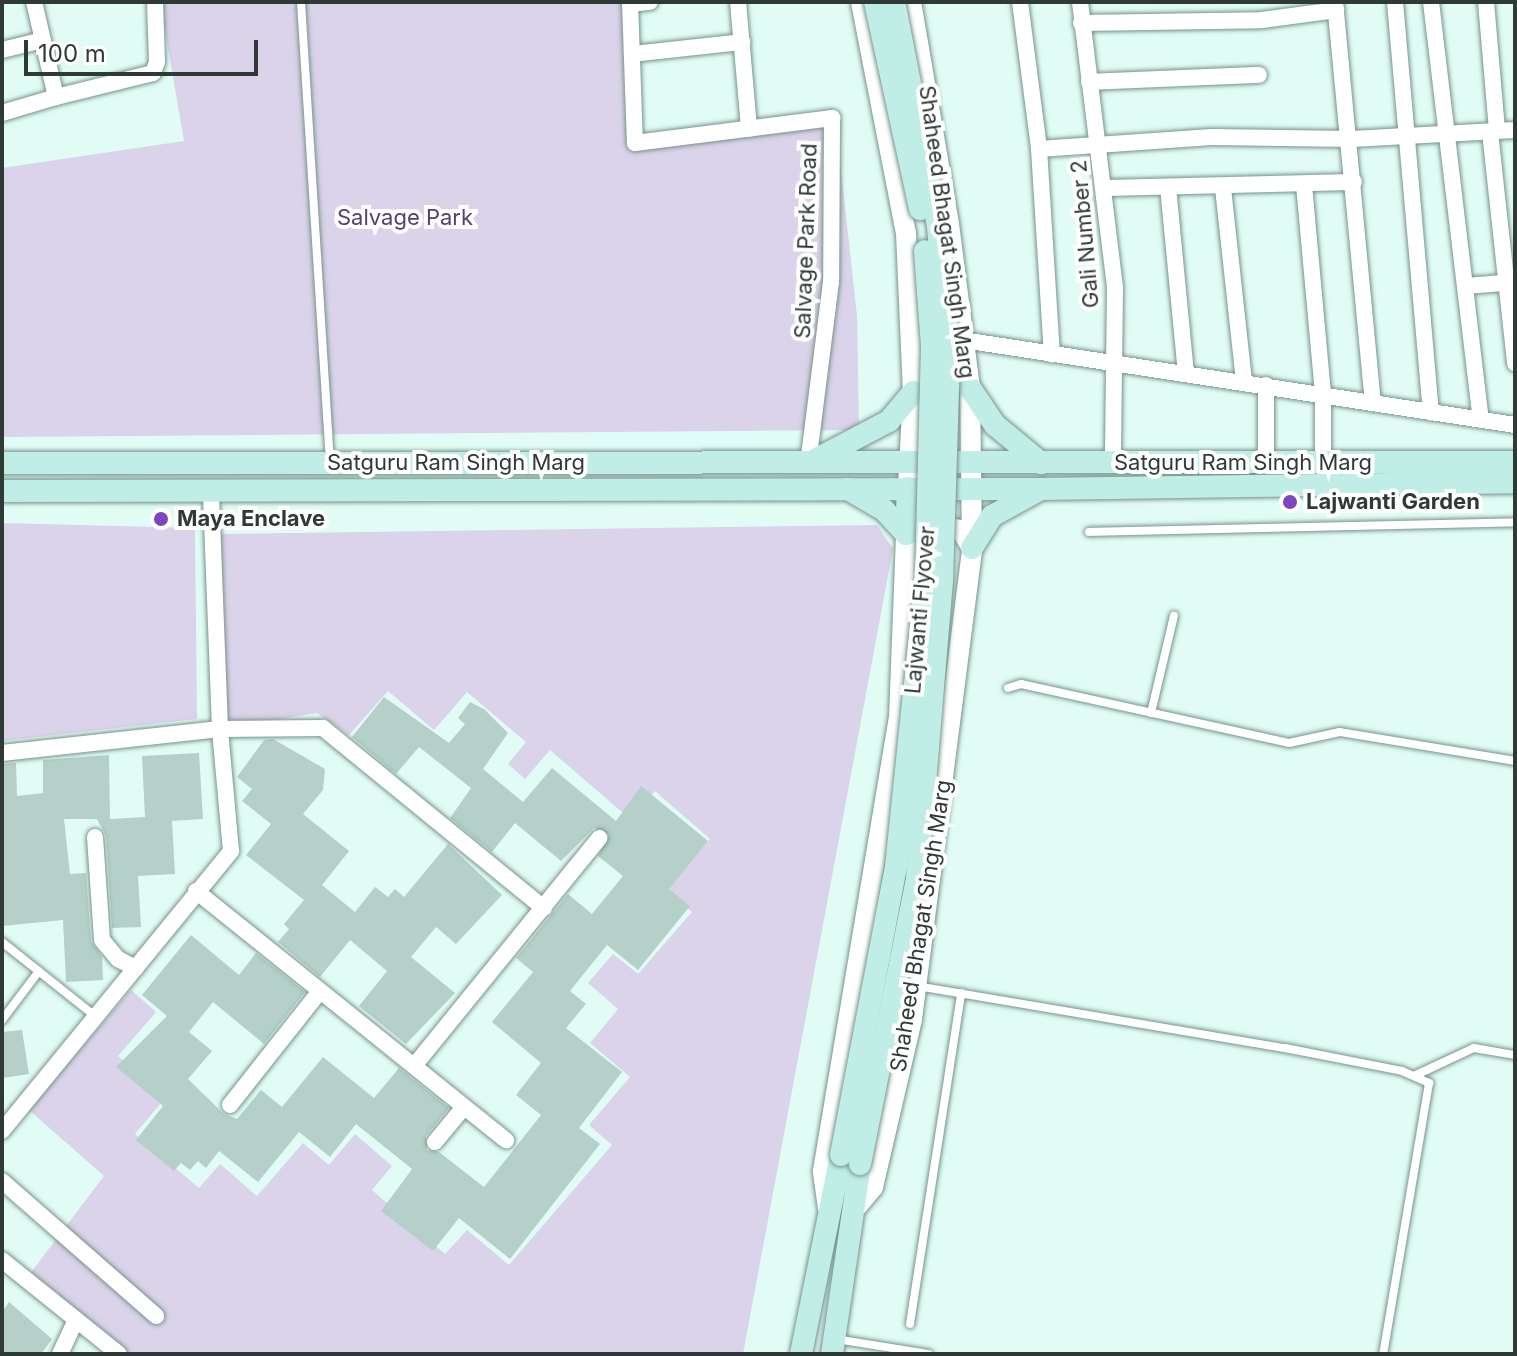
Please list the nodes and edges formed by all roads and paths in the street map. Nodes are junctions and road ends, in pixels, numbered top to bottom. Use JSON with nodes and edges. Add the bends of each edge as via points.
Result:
{"nodes":[{"id":1,"x":34,"y":2,"type":"edge"},
{"id":2,"x":155,"y":2,"type":"edge"},
{"id":3,"x":301,"y":2,"type":"edge"},
{"id":4,"x":650,"y":2,"type":"edge"},
{"id":5,"x":738,"y":2,"type":"edge"},
{"id":6,"x":861,"y":2,"type":"edge"},
{"id":7,"x":875,"y":2,"type":"edge"},
{"id":8,"x":894,"y":2,"type":"edge"},
{"id":9,"x":911,"y":2,"type":"edge"},
{"id":10,"x":1020,"y":2,"type":"edge"},
{"id":11,"x":1080,"y":2,"type":"edge"},
{"id":12,"x":1395,"y":2,"type":"edge"},
{"id":13,"x":1431,"y":2,"type":"edge"},
{"id":14,"x":1486,"y":2,"type":"edge"},
{"id":15,"x":630,"y":3,"type":"edge"},
{"id":16,"x":1335,"y":6,"type":"edge"},
{"id":17,"x":1081,"y":23,"type":"junction"},
{"id":18,"x":43,"y":40,"type":"junction"},
{"id":19,"x":742,"y":42,"type":"junction"},
{"id":20,"x":2,"y":50,"type":"edge"},
{"id":21,"x":632,"y":54,"type":"junction"},
{"id":22,"x":1259,"y":75,"type":"dead end"},
{"id":23,"x":1089,"y":82,"type":"junction"},
{"id":24,"x":56,"y":97,"type":"junction"},
{"id":25,"x":2,"y":113,"type":"edge"},
{"id":26,"x":749,"y":129,"type":"junction"},
{"id":27,"x":1515,"y":130,"type":"edge"},
{"id":28,"x":1494,"y":131,"type":"junction"},
{"id":29,"x":1444,"y":134,"type":"junction"},
{"id":30,"x":1406,"y":136,"type":"junction"},
{"id":31,"x":1352,"y":139,"type":"junction"},
{"id":32,"x":1099,"y":142,"type":"junction"},
{"id":33,"x":1039,"y":149,"type":"junction"},
{"id":34,"x":1354,"y":182,"type":"junction"},
{"id":35,"x":1304,"y":185,"type":"junction"},
{"id":36,"x":1168,"y":187,"type":"junction"},
{"id":37,"x":1104,"y":188,"type":"junction"},
{"id":38,"x":1223,"y":188,"type":"junction"},
{"id":39,"x":949,"y":224,"type":"junction"},
{"id":40,"x":906,"y":233,"type":"junction"},
{"id":41,"x":1510,"y":282,"type":"edge"},
{"id":42,"x":1466,"y":286,"type":"junction"},
{"id":43,"x":963,"y":340,"type":"junction"},
{"id":44,"x":1052,"y":355,"type":"junction"},
{"id":45,"x":1116,"y":362,"type":"junction"},
{"id":46,"x":1515,"y":364,"type":"edge"},
{"id":47,"x":1186,"y":373,"type":"junction"},
{"id":48,"x":1244,"y":382,"type":"junction"},
{"id":49,"x":1266,"y":385,"type":"junction"},
{"id":50,"x":970,"y":388,"type":"junction"},
{"id":51,"x":913,"y":392,"type":"junction"},
{"id":52,"x":1323,"y":394,"type":"junction"},
{"id":53,"x":1373,"y":403,"type":"junction"},
{"id":54,"x":1431,"y":412,"type":"junction"},
{"id":55,"x":1481,"y":420,"type":"junction"},
{"id":56,"x":1515,"y":425,"type":"edge"},
{"id":57,"x":1515,"y":462,"type":"edge"},
{"id":58,"x":2,"y":463,"type":"edge"},
{"id":59,"x":330,"y":463,"type":"junction"},
{"id":60,"x":910,"y":463,"type":"junction"},
{"id":61,"x":972,"y":463,"type":"junction"},
{"id":62,"x":1041,"y":463,"type":"junction"},
{"id":63,"x":1113,"y":463,"type":"junction"},
{"id":64,"x":1266,"y":463,"type":"junction"},
{"id":65,"x":1323,"y":463,"type":"junction"},
{"id":66,"x":808,"y":464,"type":"junction"},
{"id":67,"x":1515,"y":482,"type":"edge"},
{"id":68,"x":846,"y":488,"type":"junction"},
{"id":69,"x":908,"y":488,"type":"junction"},
{"id":70,"x":973,"y":489,"type":"junction"},
{"id":71,"x":1040,"y":489,"type":"junction"},
{"id":72,"x":211,"y":490,"type":"junction"},
{"id":73,"x":2,"y":491,"type":"edge"},
{"id":74,"x":1515,"y":522,"type":"edge"},
{"id":75,"x":1089,"y":532,"type":"dead end"},
{"id":76,"x":906,"y":534,"type":"junction"},
{"id":77,"x":972,"y":548,"type":"junction"},
{"id":78,"x":1174,"y":616,"type":"dead end"},
{"id":79,"x":1008,"y":688,"type":"dead end"},
{"id":80,"x":1151,"y":713,"type":"junction"},
{"id":81,"x":220,"y":729,"type":"junction"},
{"id":82,"x":2,"y":753,"type":"edge"},
{"id":83,"x":1515,"y":761,"type":"edge"},
{"id":84,"x":95,"y":837,"type":"dead end"},
{"id":85,"x":599,"y":838,"type":"dead end"},
{"id":86,"x":196,"y":891,"type":"junction"},
{"id":87,"x":544,"y":908,"type":"junction"},
{"id":88,"x":2,"y":942,"type":"edge"},
{"id":89,"x":136,"y":968,"type":"junction"},
{"id":90,"x":39,"y":971,"type":"junction"},
{"id":91,"x":917,"y":986,"type":"junction"},
{"id":92,"x":320,"y":991,"type":"junction"},
{"id":93,"x":961,"y":993,"type":"junction"},
{"id":94,"x":96,"y":1017,"type":"junction"},
{"id":95,"x":2,"y":1020,"type":"edge"},
{"id":96,"x":1515,"y":1055,"type":"edge"},
{"id":97,"x":414,"y":1066,"type":"junction"},
{"id":98,"x":1416,"y":1075,"type":"junction"},
{"id":99,"x":230,"y":1105,"type":"dead end"},
{"id":100,"x":464,"y":1107,"type":"junction"},
{"id":101,"x":2,"y":1131,"type":"edge"},
{"id":102,"x":506,"y":1140,"type":"dead end"},
{"id":103,"x":435,"y":1142,"type":"dead end"},
{"id":104,"x":851,"y":1159,"type":"junction"},
{"id":105,"x":2,"y":1181,"type":"edge"},
{"id":106,"x":853,"y":1211,"type":"junction"},
{"id":107,"x":829,"y":1216,"type":"junction"},
{"id":108,"x":4,"y":1266,"type":"edge"},
{"id":109,"x":156,"y":1316,"type":"dead end"},
{"id":110,"x":76,"y":1319,"type":"junction"},
{"id":111,"x":910,"y":1324,"type":"dead end"},
{"id":112,"x":834,"y":1347,"type":"edge"},
{"id":113,"x":60,"y":1354,"type":"edge"},
{"id":114,"x":119,"y":1354,"type":"edge"},
{"id":115,"x":801,"y":1354,"type":"edge"},
{"id":116,"x":929,"y":1354,"type":"edge"},
{"id":117,"x":1383,"y":1354,"type":"edge"}],
"edges":[{"from":1,"to":18,"type":"street"},
{"from":2,"to":24,"type":"street","via":[[153,73]]},
{"from":3,"to":59,"type":"lane"},
{"from":4,"to":15,"type":"street"},
{"from":5,"to":19,"type":"street"},
{"from":6,"to":40,"type":"street"},
{"from":7,"to":104,"type":"main road","name":"Lajwanti Flyover","bridge":true,"via":[[924,228],[932,347],[926,575],[896,867]]},
{"from":8,"to":104,"type":"main road","name":"Lajwanti Flyover","bridge":true,"via":[[938,226],[949,370],[942,581],[917,878]]},
{"from":9,"to":39,"type":"street","name":"Shaheed Bhagat Singh Marg"},
{"from":10,"to":33,"type":"street"},
{"from":11,"to":17,"type":"street","name":"Gali Number 2"},
{"from":12,"to":30,"type":"street"},
{"from":13,"to":29,"type":"street"},
{"from":14,"to":28,"type":"street"},
{"from":15,"to":21,"type":"street","name":"Salvage Park Road"},
{"from":16,"to":17,"type":"street","via":[[1262,20]]},
{"from":16,"to":31,"type":"street"},
{"from":17,"to":23,"type":"street","name":"Gali Number 2"},
{"from":18,"to":20,"type":"street"},
{"from":18,"to":24,"type":"street"},
{"from":19,"to":21,"type":"street"},
{"from":19,"to":26,"type":"street"},
{"from":21,"to":26,"type":"street","name":"Salvage Park Road","via":[[635,143]]},
{"from":22,"to":23,"type":"street"},
{"from":23,"to":32,"type":"street","name":"Gali Number 2"},
{"from":24,"to":25,"type":"street"},
{"from":26,"to":66,"type":"street","name":"Salvage Park Road","via":[[832,118],[831,282]]},
{"from":27,"to":28,"type":"street"},
{"from":28,"to":29,"type":"street"},
{"from":28,"to":41,"type":"street"},
{"from":29,"to":30,"type":"street"},
{"from":29,"to":42,"type":"street"},
{"from":30,"to":31,"type":"street"},
{"from":30,"to":54,"type":"street"},
{"from":31,"to":32,"type":"street"},
{"from":31,"to":34,"type":"street"},
{"from":32,"to":33,"type":"street"},
{"from":32,"to":37,"type":"street","name":"Gali Number 2"},
{"from":33,"to":44,"type":"street"},
{"from":34,"to":35,"type":"street"},
{"from":34,"to":53,"type":"street"},
{"from":35,"to":38,"type":"street"},
{"from":35,"to":52,"type":"street"},
{"from":36,"to":37,"type":"street"},
{"from":36,"to":38,"type":"street"},
{"from":36,"to":47,"type":"street"},
{"from":37,"to":45,"type":"street","name":"Gali Number 2","via":[[1115,288]]},
{"from":38,"to":48,"type":"street"},
{"from":39,"to":40,"type":"street","via":[[943,240],[920,243]]},
{"from":39,"to":43,"type":"street","name":"Shaheed Bhagat Singh Marg"},
{"from":40,"to":51,"type":"street"},
{"from":41,"to":42,"type":"street"},
{"from":41,"to":46,"type":"street"},
{"from":42,"to":55,"type":"street"},
{"from":43,"to":44,"type":"street"},
{"from":43,"to":50,"type":"street","name":"Shaheed Bhagat Singh Marg"},
{"from":44,"to":45,"type":"street"},
{"from":45,"to":47,"type":"street"},
{"from":45,"to":63,"type":"street","name":"Gali Number 2"},
{"from":47,"to":48,"type":"street"},
{"from":48,"to":49,"type":"street"},
{"from":49,"to":52,"type":"street"},
{"from":49,"to":64,"type":"street"},
{"from":50,"to":61,"type":"street","name":"Shaheed Bhagat Singh Marg"},
{"from":50,"to":62,"type":"main road","via":[[995,425]]},
{"from":51,"to":60,"type":"street"},
{"from":51,"to":66,"type":"main road","via":[[889,421]]},
{"from":52,"to":53,"type":"street"},
{"from":52,"to":65,"type":"street"},
{"from":53,"to":54,"type":"street"},
{"from":54,"to":55,"type":"street"},
{"from":55,"to":56,"type":"street"},
{"from":57,"to":65,"type":"main road","name":"Satguru Ram Singh Marg"},
{"from":58,"to":59,"type":"main road","name":"Satguru Ram Singh Marg"},
{"from":59,"to":66,"type":"main road","name":"Satguru Ram Singh Marg"},
{"from":60,"to":61,"type":"main road","name":"Satguru Ram Singh Marg"},
{"from":60,"to":66,"type":"main road","name":"Satguru Ram Singh Marg"},
{"from":60,"to":69,"type":"street"},
{"from":61,"to":62,"type":"main road","name":"Satguru Ram Singh Marg"},
{"from":61,"to":70,"type":"street","name":"Shaheed Bhagat Singh Marg"},
{"from":62,"to":63,"type":"main road","name":"Satguru Ram Singh Marg"},
{"from":63,"to":64,"type":"main road","name":"Satguru Ram Singh Marg"},
{"from":64,"to":65,"type":"main road","name":"Satguru Ram Singh Marg"},
{"from":67,"to":71,"type":"main road","name":"Satguru Ram Singh Marg"},
{"from":68,"to":69,"type":"main road","name":"Satguru Ram Singh Marg"},
{"from":68,"to":72,"type":"main road","name":"Satguru Ram Singh Marg"},
{"from":68,"to":76,"type":"main road","via":[[884,510]]},
{"from":69,"to":70,"type":"main road","name":"Satguru Ram Singh Marg"},
{"from":69,"to":76,"type":"main road"},
{"from":70,"to":71,"type":"main road","name":"Satguru Ram Singh Marg"},
{"from":70,"to":77,"type":"street","name":"Shaheed Bhagat Singh Marg"},
{"from":71,"to":77,"type":"main road","via":[[992,516]]},
{"from":72,"to":73,"type":"main road","name":"Satguru Ram Singh Marg"},
{"from":72,"to":81,"type":"street"},
{"from":74,"to":75,"type":"lane"},
{"from":76,"to":77,"type":"street","via":[[917,522],[961,530]]},
{"from":76,"to":107,"type":"street","via":[[899,718],[823,1171]]},
{"from":77,"to":91,"type":"street","name":"Shaheed Bhagat Singh Marg"},
{"from":78,"to":80,"type":"lane"},
{"from":79,"to":80,"type":"lane","via":[[1021,684]]},
{"from":80,"to":83,"type":"lane","via":[[1289,743],[1340,732]]},
{"from":81,"to":82,"type":"street"},
{"from":81,"to":86,"type":"street","via":[[231,851]]},
{"from":81,"to":87,"type":"street","via":[[297,725],[335,734]]},
{"from":84,"to":89,"type":"street","via":[[102,940],[118,959]]},
{"from":85,"to":87,"type":"street"},
{"from":86,"to":89,"type":"street"},
{"from":86,"to":92,"type":"street"},
{"from":87,"to":97,"type":"street"},
{"from":88,"to":90,"type":"lane"},
{"from":89,"to":94,"type":"street"},
{"from":90,"to":94,"type":"lane"},
{"from":90,"to":95,"type":"lane"},
{"from":91,"to":93,"type":"lane"},
{"from":91,"to":106,"type":"street","name":"Shaheed Bhagat Singh Marg","via":[[873,1187]]},
{"from":92,"to":97,"type":"street"},
{"from":92,"to":99,"type":"street"},
{"from":93,"to":98,"type":"lane"},
{"from":93,"to":111,"type":"lane"},
{"from":94,"to":101,"type":"street"},
{"from":96,"to":98,"type":"lane","via":[[1474,1048]]},
{"from":97,"to":100,"type":"street"},
{"from":98,"to":117,"type":"lane","via":[[1432,1087]]},
{"from":100,"to":102,"type":"street"},
{"from":100,"to":103,"type":"street"},
{"from":104,"to":106,"type":"main road","name":"Lajwanti Flyover"},
{"from":104,"to":107,"type":"main road","name":"Lajwanti Flyover"},
{"from":105,"to":109,"type":"street"},
{"from":106,"to":112,"type":"main road","name":"Shaheed Bhagat Singh Marg"},
{"from":107,"to":115,"type":"main road"},
{"from":108,"to":110,"type":"street"},
{"from":110,"to":113,"type":"street"},
{"from":110,"to":114,"type":"street"},
{"from":112,"to":116,"type":"lane"}]}
